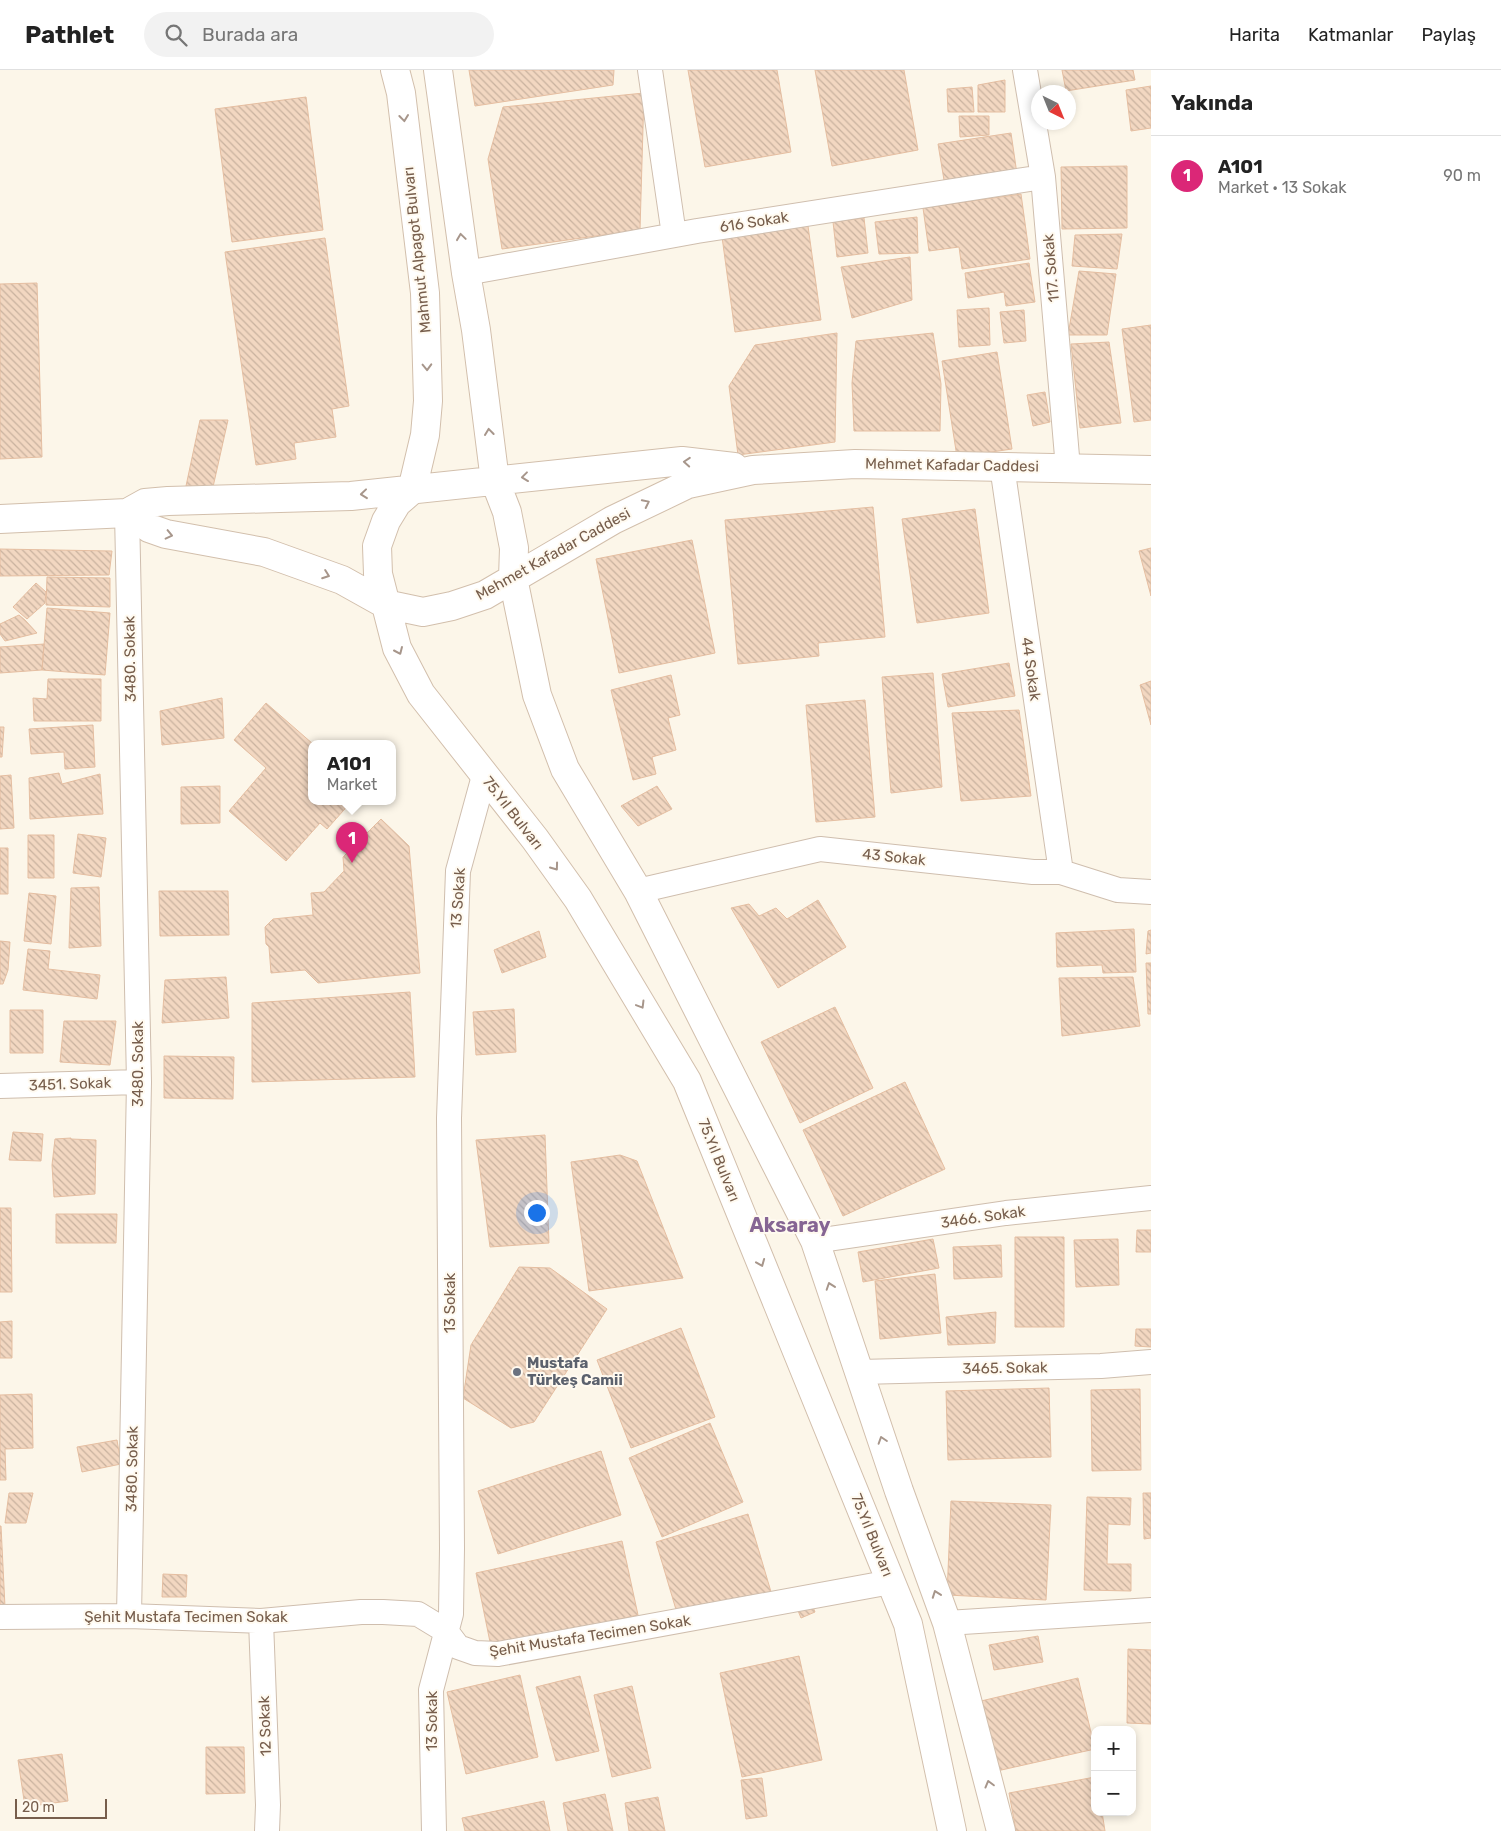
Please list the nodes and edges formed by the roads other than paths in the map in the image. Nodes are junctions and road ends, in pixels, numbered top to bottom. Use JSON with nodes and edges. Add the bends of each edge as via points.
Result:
{"nodes":[{"id":1,"x":395,"y":70,"type":"edge"},
{"id":2,"x":438,"y":70,"type":"edge"},
{"id":3,"x":650,"y":70,"type":"edge"},
{"id":4,"x":1025,"y":70,"type":"edge"},
{"id":5,"x":1043,"y":177,"type":"junction"},
{"id":6,"x":674,"y":235,"type":"junction"},
{"id":7,"x":466,"y":273,"type":"junction"},
{"id":8,"x":1002,"y":466,"type":"junction"},
{"id":9,"x":1068,"y":468,"type":"junction"},
{"id":10,"x":752,"y":470,"type":"junction"},
{"id":11,"x":1151,"y":470,"type":"edge"},
{"id":12,"x":495,"y":481,"type":"junction"},
{"id":13,"x":412,"y":490,"type":"junction"},
{"id":14,"x":127,"y":512,"type":"junction"},
{"id":15,"x":0,"y":519,"type":"edge"},
{"id":16,"x":513,"y":578,"type":"junction"},
{"id":17,"x":385,"y":604,"type":"junction"},
{"id":18,"x":484,"y":776,"type":"junction"},
{"id":19,"x":1061,"y":872,"type":"junction"},
{"id":20,"x":638,"y":891,"type":"junction"},
{"id":21,"x":1151,"y":892,"type":"edge"},
{"id":22,"x":139,"y":1082,"type":"junction"},
{"id":23,"x":0,"y":1086,"type":"edge"},
{"id":24,"x":1151,"y":1198,"type":"edge"},
{"id":25,"x":815,"y":1241,"type":"junction"},
{"id":26,"x":1151,"y":1362,"type":"edge"},
{"id":27,"x":860,"y":1372,"type":"junction"},
{"id":28,"x":891,"y":1582,"type":"junction"},
{"id":29,"x":1151,"y":1610,"type":"edge"},
{"id":30,"x":129,"y":1616,"type":"junction"},
{"id":31,"x":0,"y":1617,"type":"edge"},
{"id":32,"x":261,"y":1621,"type":"junction"},
{"id":33,"x":947,"y":1623,"type":"junction"},
{"id":34,"x":446,"y":1631,"type":"junction"},
{"id":35,"x":267,"y":1831,"type":"edge"},
{"id":36,"x":434,"y":1831,"type":"edge"},
{"id":37,"x":952,"y":1831,"type":"edge"},
{"id":38,"x":1001,"y":1831,"type":"edge"}],
"edges":[{"from":1,"to":13,"type":"main road","name":"Mahmut Alpagot Bulvarı","one_way":true,"via":[[425,293],[428,401],[425,435]]},
{"from":7,"to":2,"type":"main road","one_way":true},
{"from":3,"to":6,"type":"street"},
{"from":4,"to":5,"type":"street","name":"117. Sokak"},
{"from":5,"to":6,"type":"street","name":"616 Sokak"},
{"from":5,"to":9,"type":"street","name":"117. Sokak"},
{"from":6,"to":7,"type":"street","name":"616 Sokak"},
{"from":12,"to":7,"type":"main road","one_way":true},
{"from":8,"to":9,"type":"main road","name":"Mehmet Kafadar Caddesi"},
{"from":8,"to":10,"type":"main road","name":"Mehmet Kafadar Caddesi","via":[[855,464]]},
{"from":8,"to":19,"type":"street","name":"44 Sokak"},
{"from":9,"to":11,"type":"main road","name":"Mehmet Kafadar Caddesi"},
{"from":10,"to":12,"type":"main road","name":"Mehmet Kafadar Caddesi","one_way":true,"via":[[682,461]]},
{"from":16,"to":10,"type":"main road","name":"Mehmet Kafadar Caddesi","one_way":true,"via":[[613,520],[672,491],[688,484]]},
{"from":12,"to":13,"type":"main road","name":"Mehmet Kafadar Caddesi"},
{"from":12,"to":16,"type":"main road","via":[[508,512],[514,548]]},
{"from":13,"to":14,"type":"main road","name":"Mehmet Kafadar Caddesi","one_way":true,"via":[[351,496],[168,501],[145,503]]},
{"from":13,"to":17,"type":"main road","via":[[397,503],[386,520],[377,546],[378,574]]},
{"from":14,"to":15,"type":"main road","name":"Mehmet Kafadar Caddesi"},
{"from":14,"to":17,"type":"main road","name":"Mehmet Kafadar Caddesi","one_way":true,"via":[[149,528],[166,534],[264,552],[342,580]]},
{"from":14,"to":22,"type":"street","name":"3480. Sokak"},
{"from":16,"to":17,"type":"main road","name":"Mehmet Kafadar Caddesi","via":[[485,595],[423,612]]},
{"from":16,"to":20,"type":"main road","via":[[537,696],[562,760]]},
{"from":17,"to":18,"type":"main road","name":"75.Yıl Bulvarı","one_way":true,"via":[[397,648],[421,694]]},
{"from":18,"to":28,"type":"main road","name":"75.Yıl Bulvarı","one_way":true,"via":[[535,839],[578,900],[687,1081]]},
{"from":18,"to":34,"type":"street","name":"13 Sokak","via":[[458,871],[449,1118],[452,1548],[451,1614]]},
{"from":19,"to":20,"type":"street","name":"43 Sokak","via":[[1033,872],[820,849]]},
{"from":19,"to":21,"type":"street","name":"43 Sokak","via":[[1118,890]]},
{"from":20,"to":25,"type":"main road"},
{"from":22,"to":23,"type":"street","name":"3451. Sokak"},
{"from":22,"to":30,"type":"street","name":"3480. Sokak"},
{"from":24,"to":25,"type":"street","name":"3466. Sokak","via":[[1006,1213]]},
{"from":27,"to":25,"type":"main road","one_way":true},
{"from":26,"to":27,"type":"street","name":"3465. Sokak"},
{"from":33,"to":27,"type":"main road","one_way":true},
{"from":28,"to":34,"type":"street","name":"Şehit Mustafa Tecimen Sokak","via":[[498,1654],[475,1654],[458,1647]]},
{"from":28,"to":37,"type":"main road","name":"75.Yıl Bulvarı","via":[[908,1624]]},
{"from":29,"to":33,"type":"street"},
{"from":30,"to":31,"type":"street","name":"Şehit Mustafa Tecimen Sokak"},
{"from":30,"to":32,"type":"street","name":"Şehit Mustafa Tecimen Sokak"},
{"from":32,"to":34,"type":"street","name":"Şehit Mustafa Tecimen Sokak","via":[[383,1612],[418,1614]]},
{"from":32,"to":35,"type":"street","name":"12 Sokak"},
{"from":38,"to":33,"type":"main road","one_way":true},
{"from":34,"to":36,"type":"street","name":"13 Sokak","via":[[431,1690]]}]}
